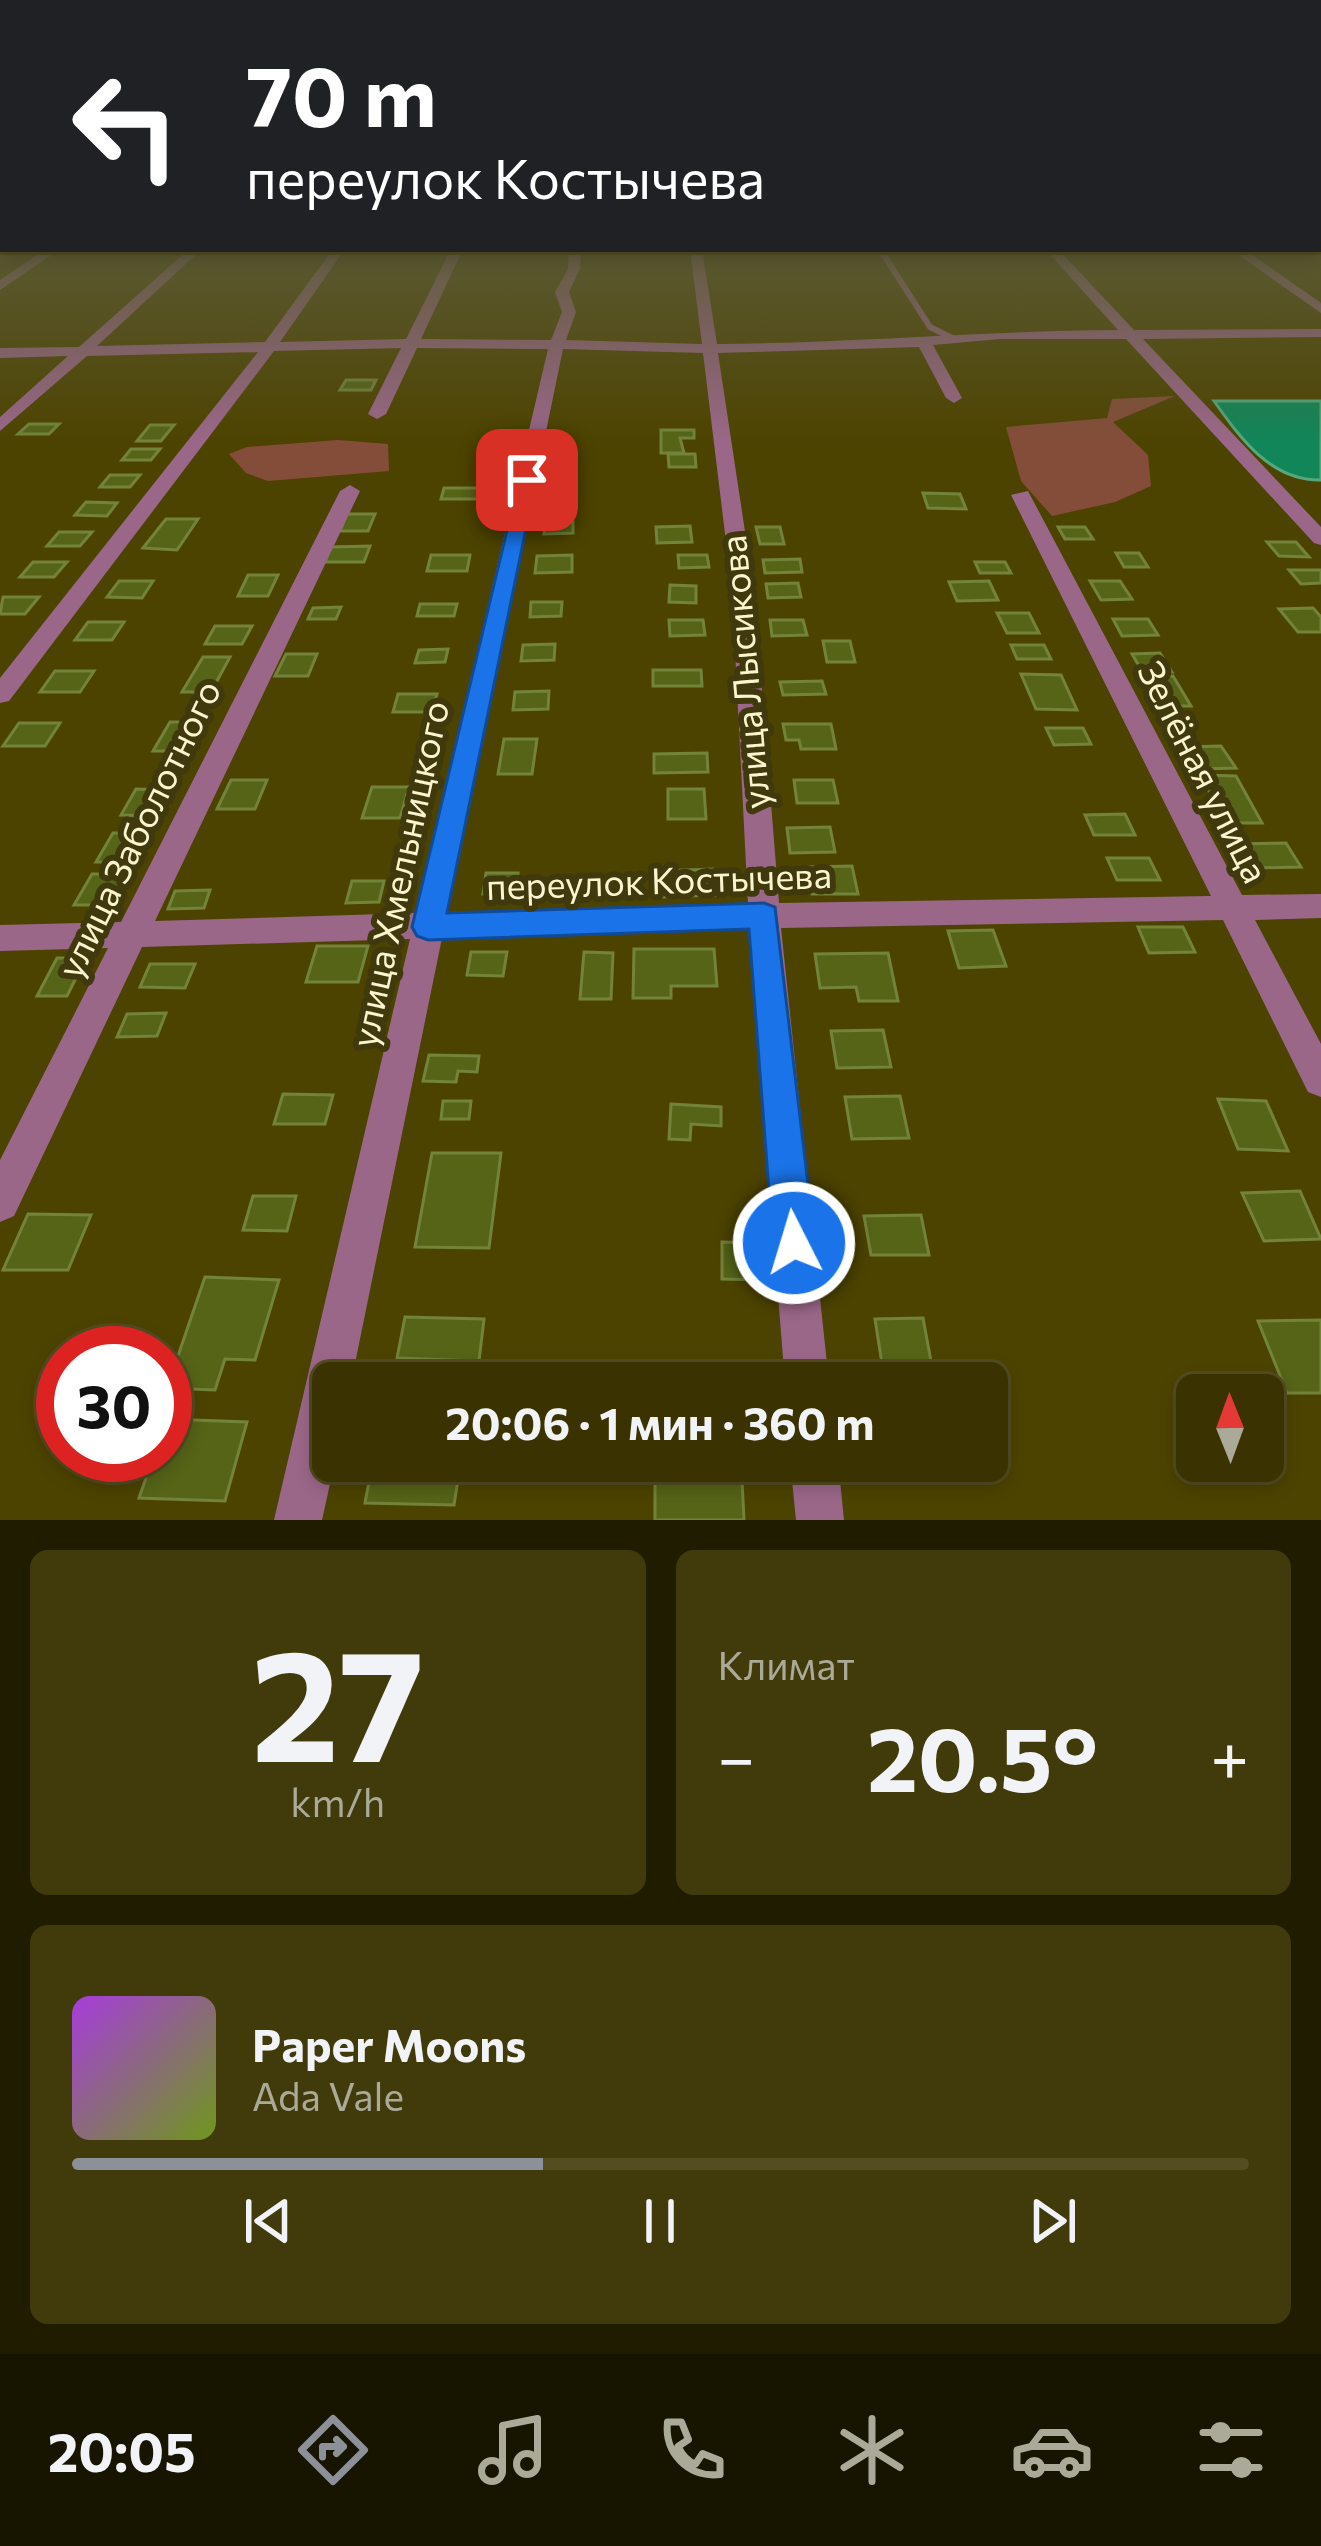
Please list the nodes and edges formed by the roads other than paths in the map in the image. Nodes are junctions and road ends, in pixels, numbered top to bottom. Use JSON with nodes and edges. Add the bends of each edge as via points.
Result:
{"nodes":[{"id":1,"x":137,"y":302,"type":"edge"},
{"id":2,"x":301,"y":302,"type":"edge"},
{"id":3,"x":432,"y":302,"type":"edge"},
{"id":4,"x":565,"y":302,"type":"edge"},
{"id":5,"x":702,"y":302,"type":"edge"},
{"id":6,"x":913,"y":302,"type":"edge"},
{"id":7,"x":1097,"y":302,"type":"edge"},
{"id":8,"x":1321,"y":333,"type":"edge"},
{"id":9,"x":1125,"y":334,"type":"junction"},
{"id":10,"x":952,"y":338,"type":"junction"},
{"id":11,"x":925,"y":344,"type":"junction"},
{"id":12,"x":556,"y":346,"type":"junction"},
{"id":13,"x":410,"y":347,"type":"junction"},
{"id":14,"x":268,"y":349,"type":"junction"},
{"id":15,"x":707,"y":349,"type":"junction"},
{"id":16,"x":81,"y":352,"type":"junction"},
{"id":17,"x":0,"y":353,"type":"edge"},
{"id":18,"x":954,"y":398,"type":"dead end"},
{"id":19,"x":377,"y":414,"type":"dead end"},
{"id":20,"x":0,"y":426,"type":"edge"},
{"id":21,"x":350,"y":491,"type":"dead end"},
{"id":22,"x":1021,"y":495,"type":"dead end"},
{"id":23,"x":1321,"y":539,"type":"edge"},
{"id":24,"x":0,"y":695,"type":"edge"},
{"id":25,"x":1321,"y":906,"type":"edge"},
{"id":26,"x":1233,"y":910,"type":"junction"},
{"id":27,"x":764,"y":916,"type":"junction"},
{"id":28,"x":428,"y":927,"type":"junction"},
{"id":29,"x":129,"y":935,"type":"junction"},
{"id":30,"x":0,"y":938,"type":"edge"},
{"id":31,"x":1321,"y":1080,"type":"edge"},
{"id":32,"x":0,"y":1202,"type":"edge"},
{"id":33,"x":805,"y":1362,"type":"edge"},
{"id":34,"x":816,"y":1482,"type":"edge"},
{"id":35,"x":298,"y":1520,"type":"edge"},
{"id":36,"x":820,"y":1520,"type":"edge"}],
"edges":[{"from":1,"to":16,"type":"street"},
{"from":2,"to":14,"type":"street"},
{"from":3,"to":13,"type":"street"},
{"from":4,"to":12,"type":"street","name":"улица Хмельницкого"},
{"from":5,"to":15,"type":"street","name":"улица Лысикова"},
{"from":6,"to":10,"type":"lane","via":[[929,327]]},
{"from":7,"to":9,"type":"street"},
{"from":8,"to":9,"type":"street"},
{"from":9,"to":10,"type":"street"},
{"from":9,"to":23,"type":"street"},
{"from":10,"to":11,"type":"street"},
{"from":11,"to":15,"type":"street"},
{"from":11,"to":18,"type":"street"},
{"from":12,"to":13,"type":"street"},
{"from":12,"to":15,"type":"street"},
{"from":12,"to":28,"type":"street","name":"улица Хмельницкого"},
{"from":13,"to":14,"type":"street"},
{"from":13,"to":19,"type":"street"},
{"from":14,"to":16,"type":"street"},
{"from":14,"to":24,"type":"street"},
{"from":15,"to":27,"type":"street","name":"улица Лысикова","via":[[743,591]]},
{"from":16,"to":17,"type":"street"},
{"from":16,"to":20,"type":"street"},
{"from":21,"to":29,"type":"street","name":"улица Заболотного"},
{"from":22,"to":26,"type":"street","name":"Зелёная улица"},
{"from":25,"to":26,"type":"street","name":"переулок Костычева"},
{"from":26,"to":27,"type":"street","name":"переулок Костычева"},
{"from":26,"to":31,"type":"street","name":"Зелёная улица"},
{"from":27,"to":28,"type":"street","name":"переулок Костычева"},
{"from":27,"to":33,"type":"street","name":"улица Лысикова"},
{"from":28,"to":29,"type":"street","name":"переулок Костычева"},
{"from":28,"to":35,"type":"street","name":"улица Хмельницкого"},
{"from":29,"to":30,"type":"street","name":"переулок Костычева"},
{"from":29,"to":32,"type":"street","name":"улица Заболотного"},
{"from":34,"to":36,"type":"street"}]}
